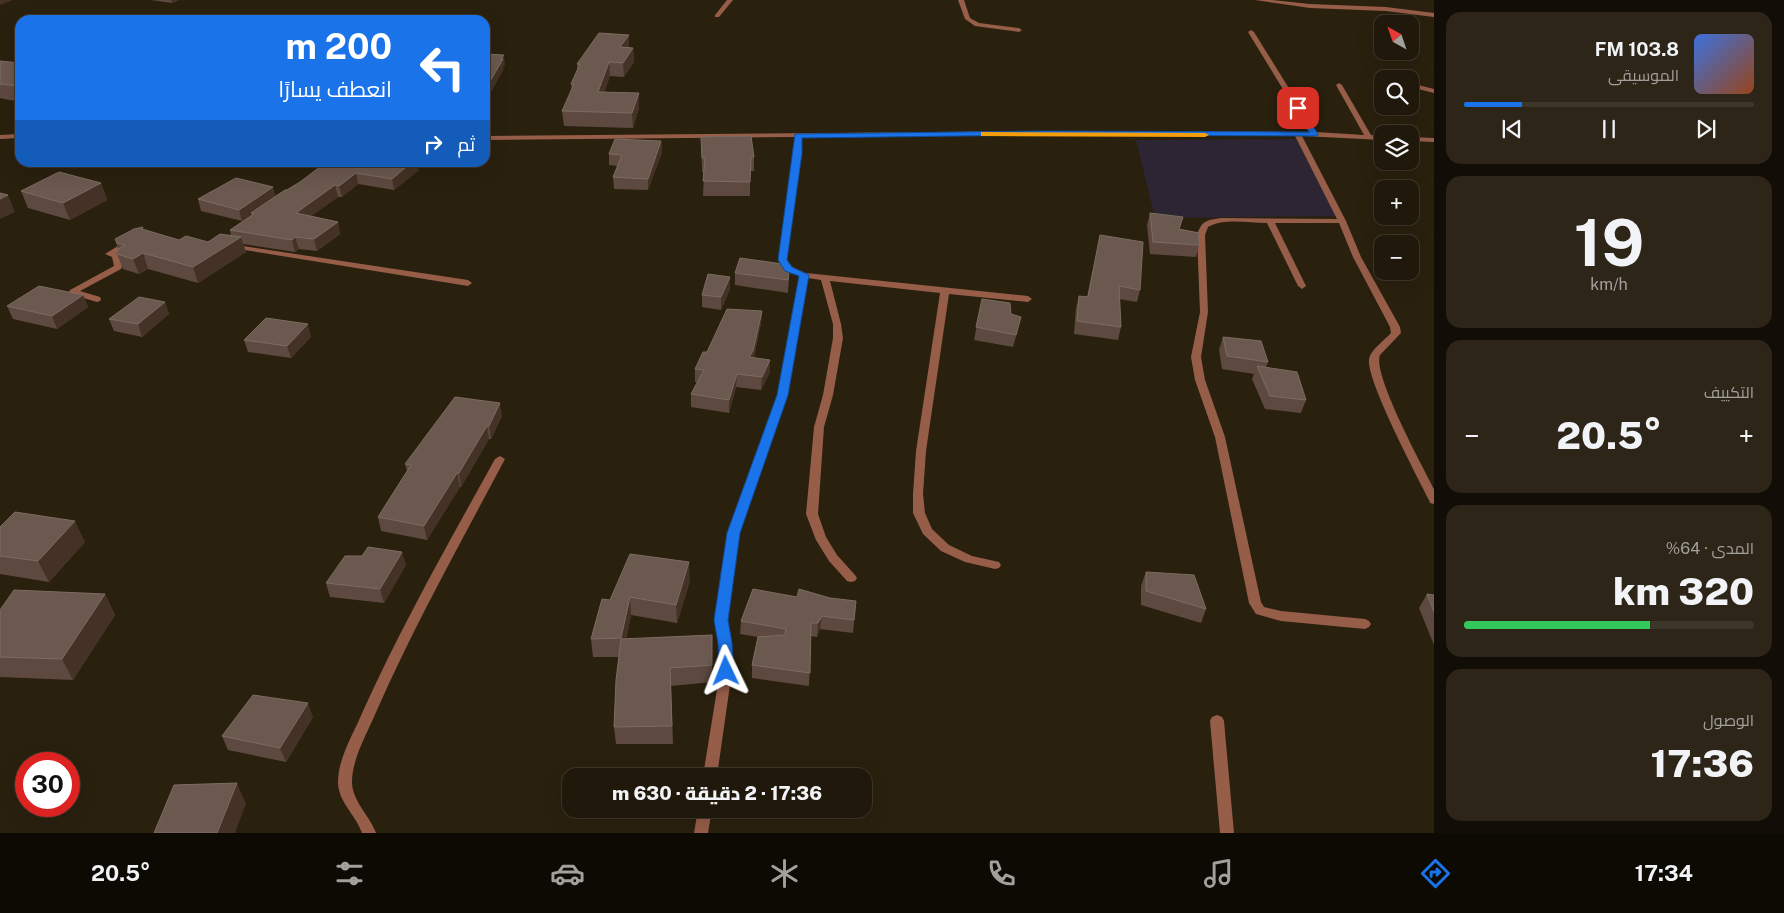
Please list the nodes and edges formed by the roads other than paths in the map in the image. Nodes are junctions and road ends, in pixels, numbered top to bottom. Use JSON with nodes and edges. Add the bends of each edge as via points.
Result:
{"nodes":[{"id":1,"x":730,"y":0,"type":"edge"},
{"id":2,"x":961,"y":0,"type":"edge"},
{"id":3,"x":1258,"y":0,"type":"edge"},
{"id":4,"x":1434,"y":15,"type":"edge"},
{"id":5,"x":717,"y":16,"type":"dead end"},
{"id":6,"x":1019,"y":30,"type":"dead end"},
{"id":7,"x":1251,"y":32,"type":"dead end"},
{"id":8,"x":1339,"y":85,"type":"dead end"},
{"id":9,"x":1419,"y":87,"type":"edge"},
{"id":10,"x":1434,"y":91,"type":"edge"},
{"id":11,"x":1314,"y":134,"type":"junction"},
{"id":12,"x":1298,"y":135,"type":"junction"},
{"id":13,"x":15,"y":136,"type":"edge"},
{"id":14,"x":798,"y":136,"type":"junction"},
{"id":15,"x":0,"y":137,"type":"edge"},
{"id":16,"x":1368,"y":137,"type":"junction"},
{"id":17,"x":1374,"y":137,"type":"edge"},
{"id":18,"x":490,"y":138,"type":"edge"},
{"id":19,"x":1419,"y":139,"type":"edge"},
{"id":20,"x":1434,"y":140,"type":"edge"},
{"id":21,"x":329,"y":167,"type":"edge"},
{"id":22,"x":312,"y":179,"type":"edge"},
{"id":23,"x":1270,"y":221,"type":"junction"},
{"id":24,"x":1342,"y":221,"type":"junction"},
{"id":25,"x":137,"y":240,"type":"edge"},
{"id":26,"x":219,"y":244,"type":"edge"},
{"id":27,"x":804,"y":275,"type":"junction"},
{"id":28,"x":825,"y":277,"type":"junction"},
{"id":29,"x":468,"y":283,"type":"dead end"},
{"id":30,"x":1302,"y":286,"type":"dead end"},
{"id":31,"x":945,"y":291,"type":"junction"},
{"id":32,"x":1028,"y":298,"type":"dead end"},
{"id":33,"x":97,"y":299,"type":"dead end"},
{"id":34,"x":500,"y":459,"type":"dead end"},
{"id":35,"x":1434,"y":500,"type":"edge"},
{"id":36,"x":995,"y":566,"type":"dead end"},
{"id":37,"x":851,"y":578,"type":"dead end"},
{"id":38,"x":1365,"y":624,"type":"dead end"},
{"id":39,"x":1217,"y":721,"type":"dead end"},
{"id":40,"x":711,"y":768,"type":"edge"},
{"id":41,"x":704,"y":818,"type":"edge"},
{"id":42,"x":369,"y":833,"type":"edge"},
{"id":43,"x":701,"y":833,"type":"edge"},
{"id":44,"x":1227,"y":833,"type":"edge"}],
"edges":[{"from":1,"to":5,"type":"street"},
{"from":2,"to":6,"type":"street","via":[[968,19],[977,25]]},
{"from":3,"to":4,"type":"street"},
{"from":7,"to":11,"type":"street"},
{"from":8,"to":16,"type":"street"},
{"from":9,"to":10,"type":"street"},
{"from":11,"to":12,"type":"street"},
{"from":11,"to":16,"type":"street"},
{"from":12,"to":14,"type":"street","via":[[1042,133]]},
{"from":12,"to":24,"type":"street"},
{"from":13,"to":15,"type":"street"},
{"from":14,"to":18,"type":"street"},
{"from":14,"to":27,"type":"street","via":[[783,260],[789,269]]},
{"from":16,"to":17,"type":"street"},
{"from":19,"to":20,"type":"street"},
{"from":21,"to":22,"type":"street"},
{"from":23,"to":24,"type":"street"},
{"from":23,"to":30,"type":"street"},
{"from":23,"to":38,"type":"street","via":[[1216,220],[1204,226],[1201,234],[1204,312],[1196,357],[1200,380],[1220,437],[1255,602],[1260,610],[1281,616]]},
{"from":24,"to":35,"type":"street","via":[[1357,258],[1395,327],[1392,340],[1377,352],[1374,366]]},
{"from":25,"to":33,"type":"street","via":[[109,254],[116,256],[118,268],[72,292]]},
{"from":26,"to":29,"type":"street"},
{"from":27,"to":28,"type":"street"},
{"from":27,"to":40,"type":"street","via":[[783,395],[733,533],[721,620],[726,671]]},
{"from":28,"to":31,"type":"street"},
{"from":28,"to":37,"type":"street","via":[[838,338],[819,427],[812,514],[820,537]]},
{"from":31,"to":32,"type":"street"},
{"from":31,"to":36,"type":"street","via":[[922,451],[919,513],[927,531],[945,548]]},
{"from":34,"to":42,"type":"street","via":[[387,671],[351,756],[346,790]]},
{"from":39,"to":44,"type":"street"},
{"from":41,"to":43,"type":"street"}]}
